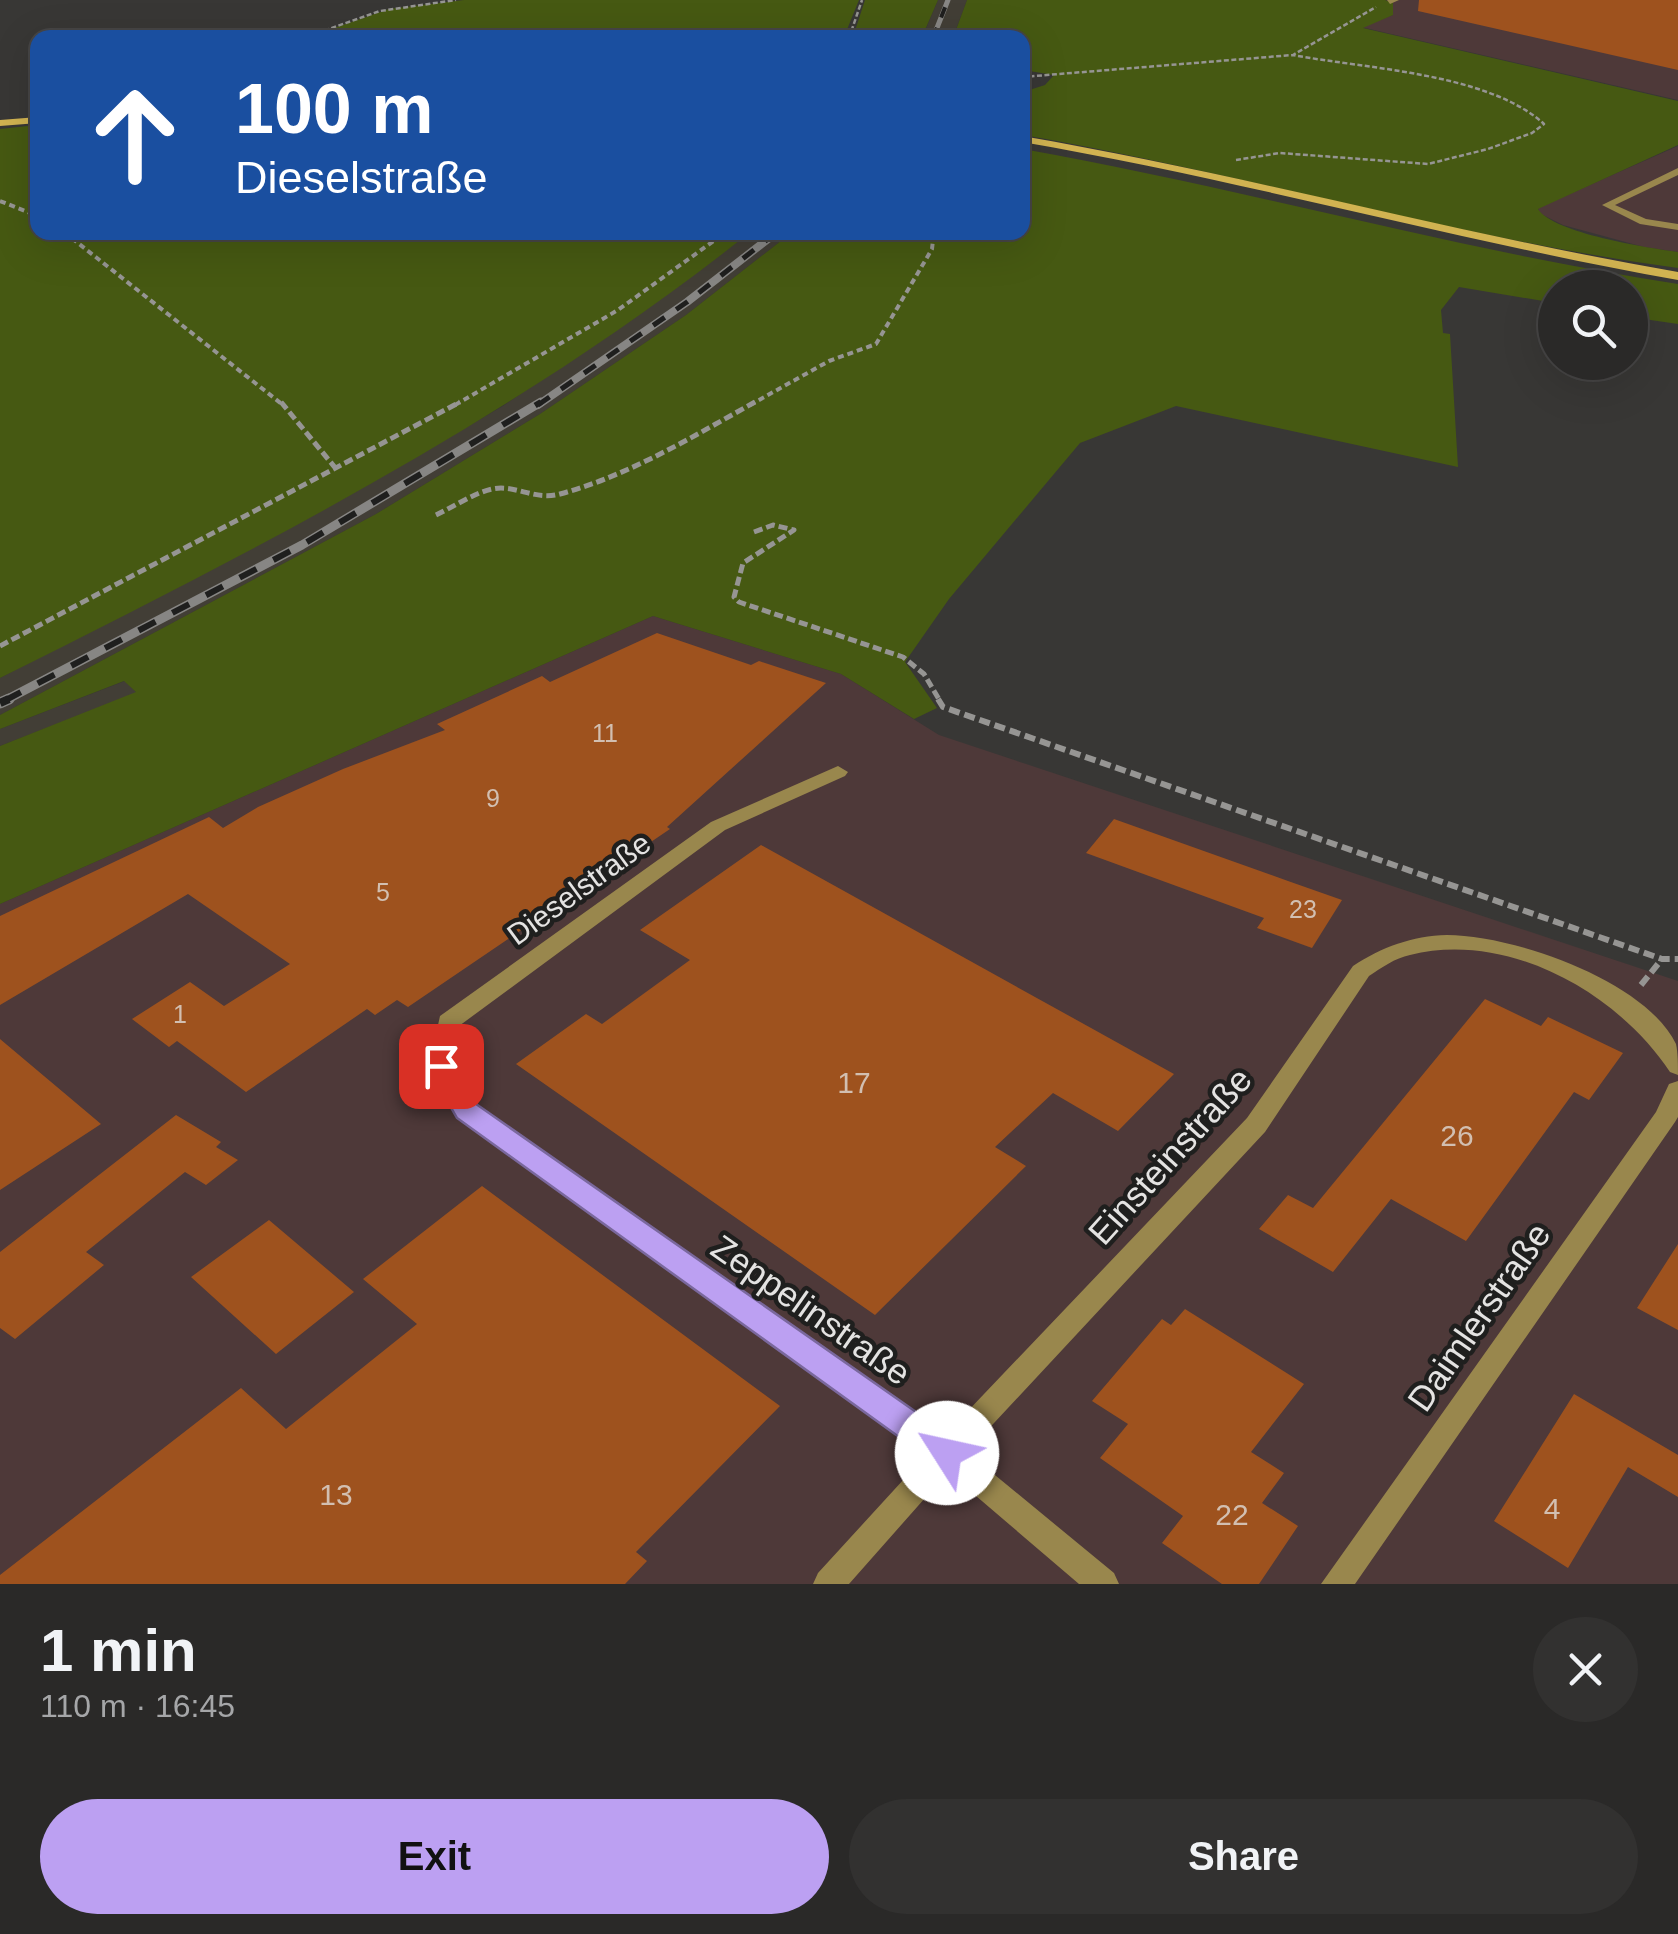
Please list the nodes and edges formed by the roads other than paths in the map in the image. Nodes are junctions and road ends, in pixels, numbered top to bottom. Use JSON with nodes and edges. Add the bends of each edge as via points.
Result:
{"nodes":[{"id":1,"x":30,"y":121,"type":"edge"},
{"id":2,"x":0,"y":124,"type":"edge"},
{"id":3,"x":1030,"y":140,"type":"edge"},
{"id":4,"x":1678,"y":171,"type":"edge"},
{"id":5,"x":1678,"y":227,"type":"edge"},
{"id":6,"x":1678,"y":276,"type":"edge"},
{"id":7,"x":838,"y":772,"type":"dead end"},
{"id":8,"x":1678,"y":1066,"type":"edge"},
{"id":9,"x":1678,"y":1090,"type":"edge"},
{"id":10,"x":466,"y":1111,"type":"joint"},
{"id":11,"x":947,"y":1453,"type":"junction"},
{"id":12,"x":829,"y":1584,"type":"edge"},
{"id":13,"x":1103,"y":1584,"type":"edge"},
{"id":14,"x":1337,"y":1584,"type":"edge"}],
"edges":[{"from":1,"to":2,"type":"main road"},
{"from":3,"to":6,"type":"main road"},
{"from":4,"to":5,"type":"lane","via":[[1608,205],[1644,222]]},
{"from":7,"to":10,"type":"street","name":"Dieselstraße","via":[[718,826],[448,1022],[441,1066]]},
{"from":8,"to":11,"type":"street","name":"Einsteinstraße","via":[[1665,1040],[1624,1001],[1562,970],[1452,942],[1380,958],[1362,971],[1256,1125]]},
{"from":9,"to":14,"type":"street","name":"Daimlerstraße"},
{"from":10,"to":11,"type":"street","name":"Zeppelinstraße"},
{"from":11,"to":12,"type":"street","name":"Einsteinstraße"},
{"from":11,"to":13,"type":"street","name":"Zeppelinstraße"}]}
